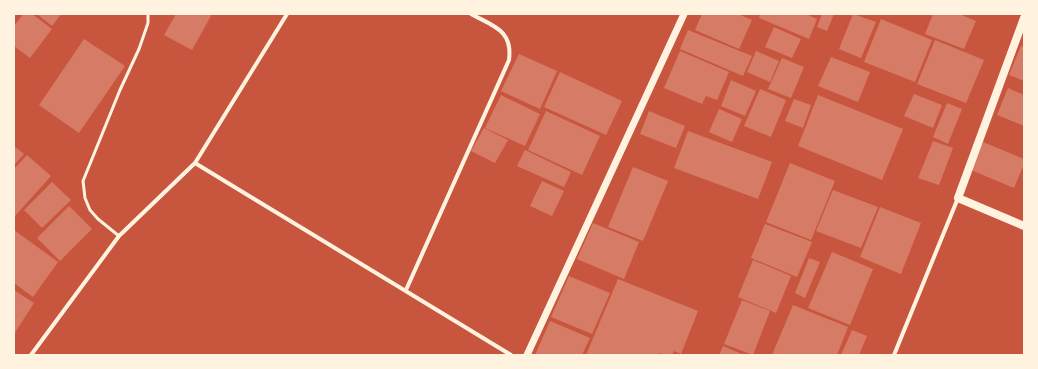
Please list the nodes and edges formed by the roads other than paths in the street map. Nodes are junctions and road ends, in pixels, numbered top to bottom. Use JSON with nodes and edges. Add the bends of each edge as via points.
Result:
{"nodes":[{"id":1,"x":148,"y":14,"type":"edge"},
{"id":2,"x":287,"y":14,"type":"edge"},
{"id":3,"x":471,"y":14,"type":"edge"},
{"id":4,"x":684,"y":14,"type":"edge"},
{"id":5,"x":1024,"y":18,"type":"edge"},
{"id":6,"x":195,"y":163,"type":"junction"},
{"id":7,"x":958,"y":198,"type":"junction"},
{"id":8,"x":1024,"y":226,"type":"edge"},
{"id":9,"x":119,"y":236,"type":"junction"},
{"id":10,"x":406,"y":290,"type":"junction"},
{"id":11,"x":31,"y":355,"type":"edge"},
{"id":12,"x":511,"y":355,"type":"edge"},
{"id":13,"x":526,"y":355,"type":"edge"},
{"id":14,"x":894,"y":355,"type":"edge"}],
"edges":[{"from":1,"to":9,"type":"lane","via":[[148,23],[139,49],[83,181],[85,198],[90,210]]},
{"from":2,"to":6,"type":"street"},
{"from":3,"to":10,"type":"street","via":[[498,28],[505,35],[509,43],[509,60]]},
{"from":4,"to":13,"type":"street"},
{"from":5,"to":7,"type":"main road"},
{"from":6,"to":9,"type":"street"},
{"from":6,"to":10,"type":"street"},
{"from":7,"to":8,"type":"main road"},
{"from":7,"to":14,"type":"street"},
{"from":9,"to":11,"type":"street"},
{"from":10,"to":12,"type":"street"}]}
